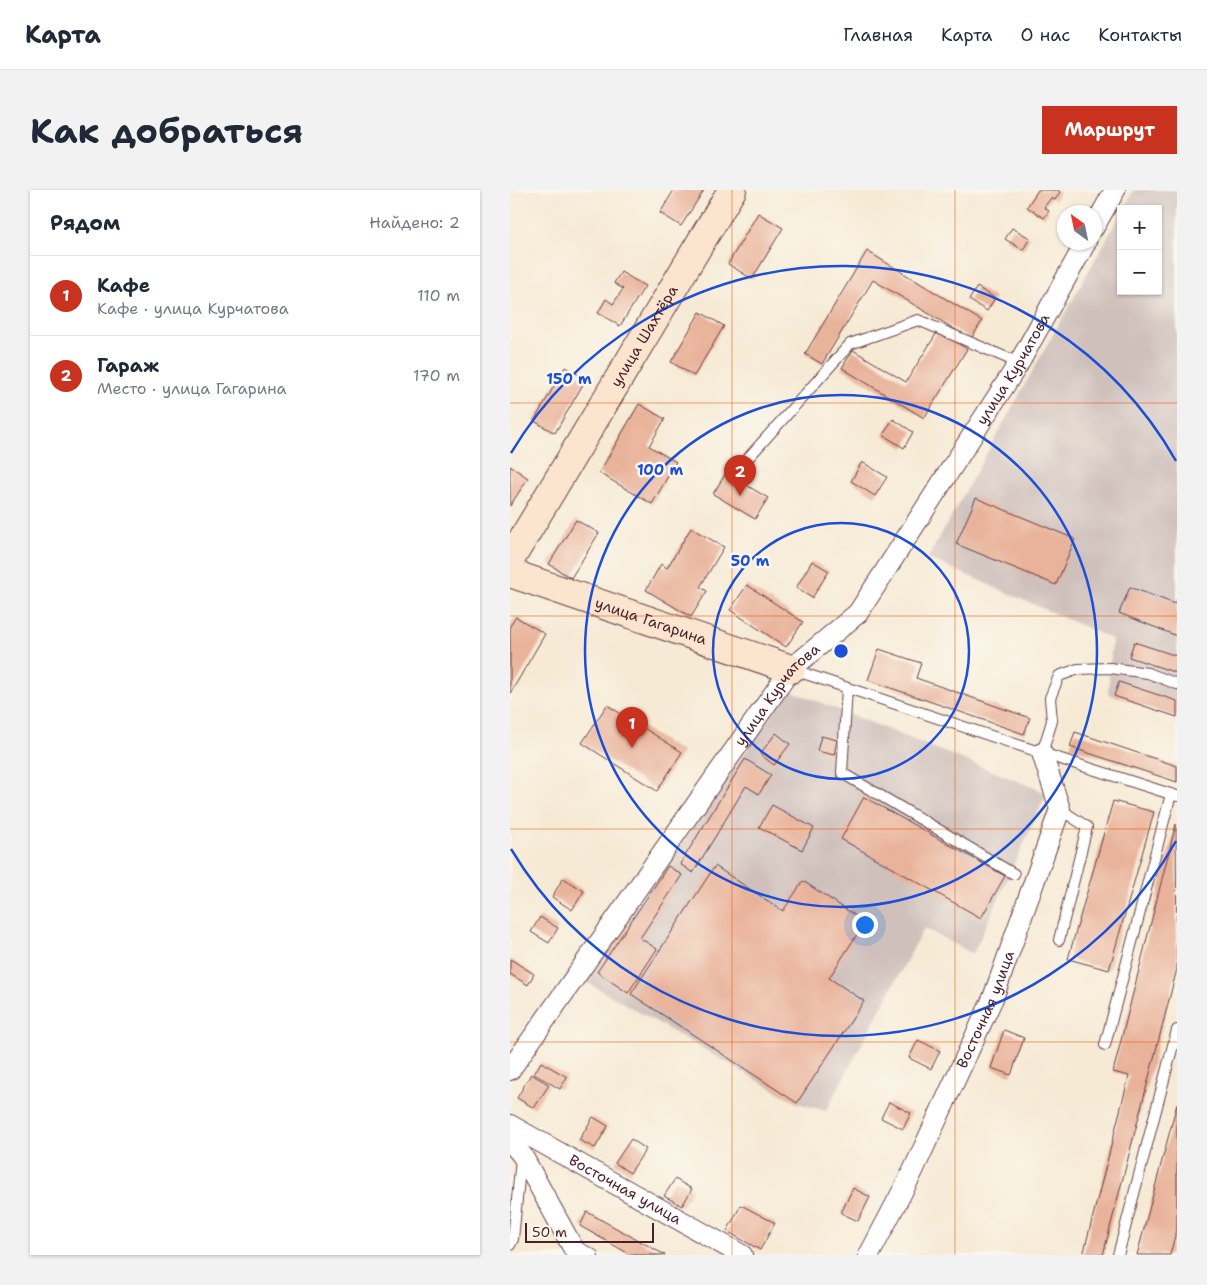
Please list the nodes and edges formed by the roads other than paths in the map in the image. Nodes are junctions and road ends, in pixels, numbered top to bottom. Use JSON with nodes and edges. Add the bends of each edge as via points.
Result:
{"nodes":[{"id":1,"x":732,"y":190,"type":"edge"},
{"id":2,"x":1115,"y":190,"type":"edge"},
{"id":3,"x":1102,"y":213,"type":"edge"},
{"id":4,"x":1082,"y":250,"type":"edge"},
{"id":5,"x":1019,"y":364,"type":"junction"},
{"id":6,"x":749,"y":457,"type":"dead end"},
{"id":7,"x":510,"y":560,"type":"edge"},
{"id":8,"x":510,"y":573,"type":"edge"},
{"id":9,"x":791,"y":670,"type":"junction"},
{"id":10,"x":1177,"y":684,"type":"edge"},
{"id":11,"x":847,"y":688,"type":"junction"},
{"id":12,"x":1042,"y":753,"type":"junction"},
{"id":13,"x":1174,"y":795,"type":"edge"},
{"id":14,"x":1060,"y":809,"type":"junction"},
{"id":15,"x":1014,"y":874,"type":"dead end"},
{"id":16,"x":1059,"y":940,"type":"dead end"},
{"id":17,"x":1177,"y":1030,"type":"edge"},
{"id":18,"x":1105,"y":1045,"type":"dead end"},
{"id":19,"x":510,"y":1070,"type":"edge"},
{"id":20,"x":510,"y":1125,"type":"edge"},
{"id":21,"x":516,"y":1148,"type":"edge"},
{"id":22,"x":510,"y":1245,"type":"edge"},
{"id":23,"x":573,"y":1249,"type":"edge"},
{"id":24,"x":593,"y":1255,"type":"edge"},
{"id":25,"x":742,"y":1255,"type":"edge"},
{"id":26,"x":869,"y":1255,"type":"edge"},
{"id":27,"x":1118,"y":1255,"type":"edge"}],
"edges":[{"from":1,"to":7,"type":"street","name":"улица Шахтёра"},
{"from":2,"to":3,"type":"street"},
{"from":4,"to":5,"type":"street","name":"улица Курчатова"},
{"from":5,"to":6,"type":"lane","via":[[918,320],[850,344]]},
{"from":5,"to":9,"type":"street","name":"улица Курчатова","via":[[858,613]]},
{"from":8,"to":9,"type":"street","name":"улица Гагарина"},
{"from":9,"to":11,"type":"lane"},
{"from":9,"to":19,"type":"street","name":"улица Курчатова"},
{"from":10,"to":12,"type":"lane","via":[[1148,673],[1110,668],[1078,669],[1059,676],[1050,698],[1052,721]]},
{"from":11,"to":12,"type":"lane"},
{"from":11,"to":15,"type":"lane","via":[[842,773]]},
{"from":12,"to":13,"type":"lane"},
{"from":12,"to":14,"type":"street"},
{"from":13,"to":18,"type":"lane"},
{"from":14,"to":16,"type":"lane","via":[[1087,827]]},
{"from":14,"to":26,"type":"street","name":"Восточная улица","via":[[993,998],[912,1173]]},
{"from":17,"to":27,"type":"lane"},
{"from":20,"to":25,"type":"street","name":"Восточная улица"},
{"from":21,"to":22,"type":"lane","via":[[513,1239]]},
{"from":21,"to":23,"type":"street"},
{"from":23,"to":24,"type":"lane"}]}
